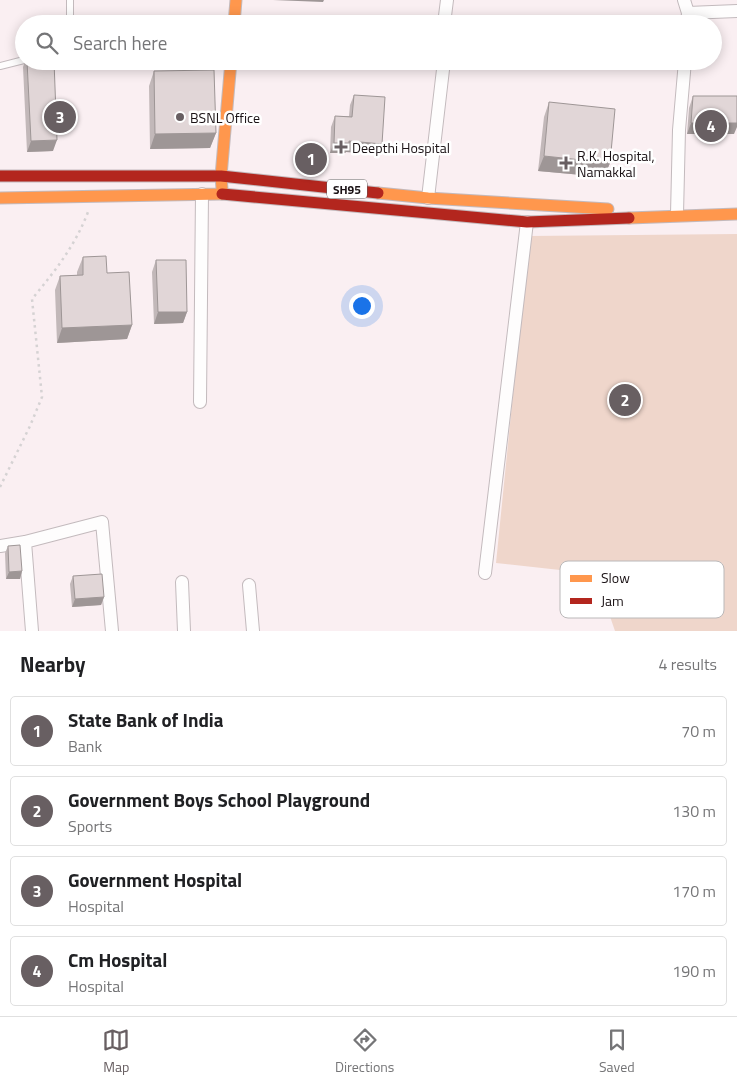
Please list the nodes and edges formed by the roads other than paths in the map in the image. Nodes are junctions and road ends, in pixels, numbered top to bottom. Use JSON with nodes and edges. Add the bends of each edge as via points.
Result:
{"nodes":[{"id":1,"x":70,"y":0,"type":"edge"},
{"id":2,"x":236,"y":0,"type":"edge"},
{"id":3,"x":447,"y":0,"type":"edge"},
{"id":4,"x":684,"y":0,"type":"edge"},
{"id":5,"x":737,"y":12,"type":"edge"},
{"id":6,"x":70,"y":15,"type":"edge"},
{"id":7,"x":235,"y":15,"type":"edge"},
{"id":8,"x":445,"y":15,"type":"edge"},
{"id":9,"x":687,"y":15,"type":"edge"},
{"id":10,"x":712,"y":15,"type":"edge"},
{"id":11,"x":15,"y":62,"type":"edge"},
{"id":12,"x":0,"y":66,"type":"edge"},
{"id":13,"x":230,"y":70,"type":"edge"},
{"id":14,"x":443,"y":70,"type":"edge"},
{"id":15,"x":683,"y":70,"type":"edge"},
{"id":16,"x":0,"y":176,"type":"edge"},
{"id":17,"x":221,"y":176,"type":"junction"},
{"id":18,"x":202,"y":194,"type":"junction"},
{"id":19,"x":223,"y":194,"type":"junction"},
{"id":20,"x":0,"y":198,"type":"edge"},
{"id":21,"x":428,"y":198,"type":"junction"},
{"id":22,"x":678,"y":214,"type":"junction"},
{"id":23,"x":737,"y":214,"type":"edge"},
{"id":24,"x":694,"y":215,"type":"junction"},
{"id":25,"x":527,"y":222,"type":"junction"},
{"id":26,"x":200,"y":402,"type":"dead end"},
{"id":27,"x":25,"y":542,"type":"junction"},
{"id":28,"x":0,"y":546,"type":"edge"},
{"id":29,"x":485,"y":573,"type":"dead end"},
{"id":30,"x":182,"y":582,"type":"dead end"},
{"id":31,"x":249,"y":585,"type":"dead end"},
{"id":32,"x":32,"y":631,"type":"edge"},
{"id":33,"x":112,"y":631,"type":"edge"},
{"id":34,"x":184,"y":631,"type":"edge"},
{"id":35,"x":253,"y":631,"type":"edge"}],
"edges":[{"from":1,"to":6,"type":"lane"},
{"from":2,"to":7,"type":"main road"},
{"from":3,"to":8,"type":"street"},
{"from":4,"to":9,"type":"street"},
{"from":5,"to":10,"type":"street"},
{"from":11,"to":12,"type":"lane"},
{"from":13,"to":17,"type":"main road"},
{"from":14,"to":21,"type":"street"},
{"from":15,"to":22,"type":"street"},
{"from":16,"to":17,"type":"main road","number":"SH95"},
{"from":17,"to":19,"type":"main road"},
{"from":17,"to":21,"type":"main road","number":"SH95"},
{"from":18,"to":19,"type":"main road","number":"SH95"},
{"from":18,"to":20,"type":"main road","number":"SH95"},
{"from":18,"to":26,"type":"street"},
{"from":19,"to":25,"type":"main road","number":"SH95"},
{"from":21,"to":22,"type":"main road","number":"SH95"},
{"from":22,"to":24,"type":"main road","number":"SH95"},
{"from":23,"to":24,"type":"main road","number":"SH95"},
{"from":24,"to":25,"type":"main road","number":"SH95"},
{"from":25,"to":29,"type":"street"},
{"from":27,"to":28,"type":"street"},
{"from":27,"to":32,"type":"street"},
{"from":27,"to":33,"type":"street","via":[[102,522]]},
{"from":30,"to":34,"type":"street"},
{"from":31,"to":35,"type":"street"}]}
